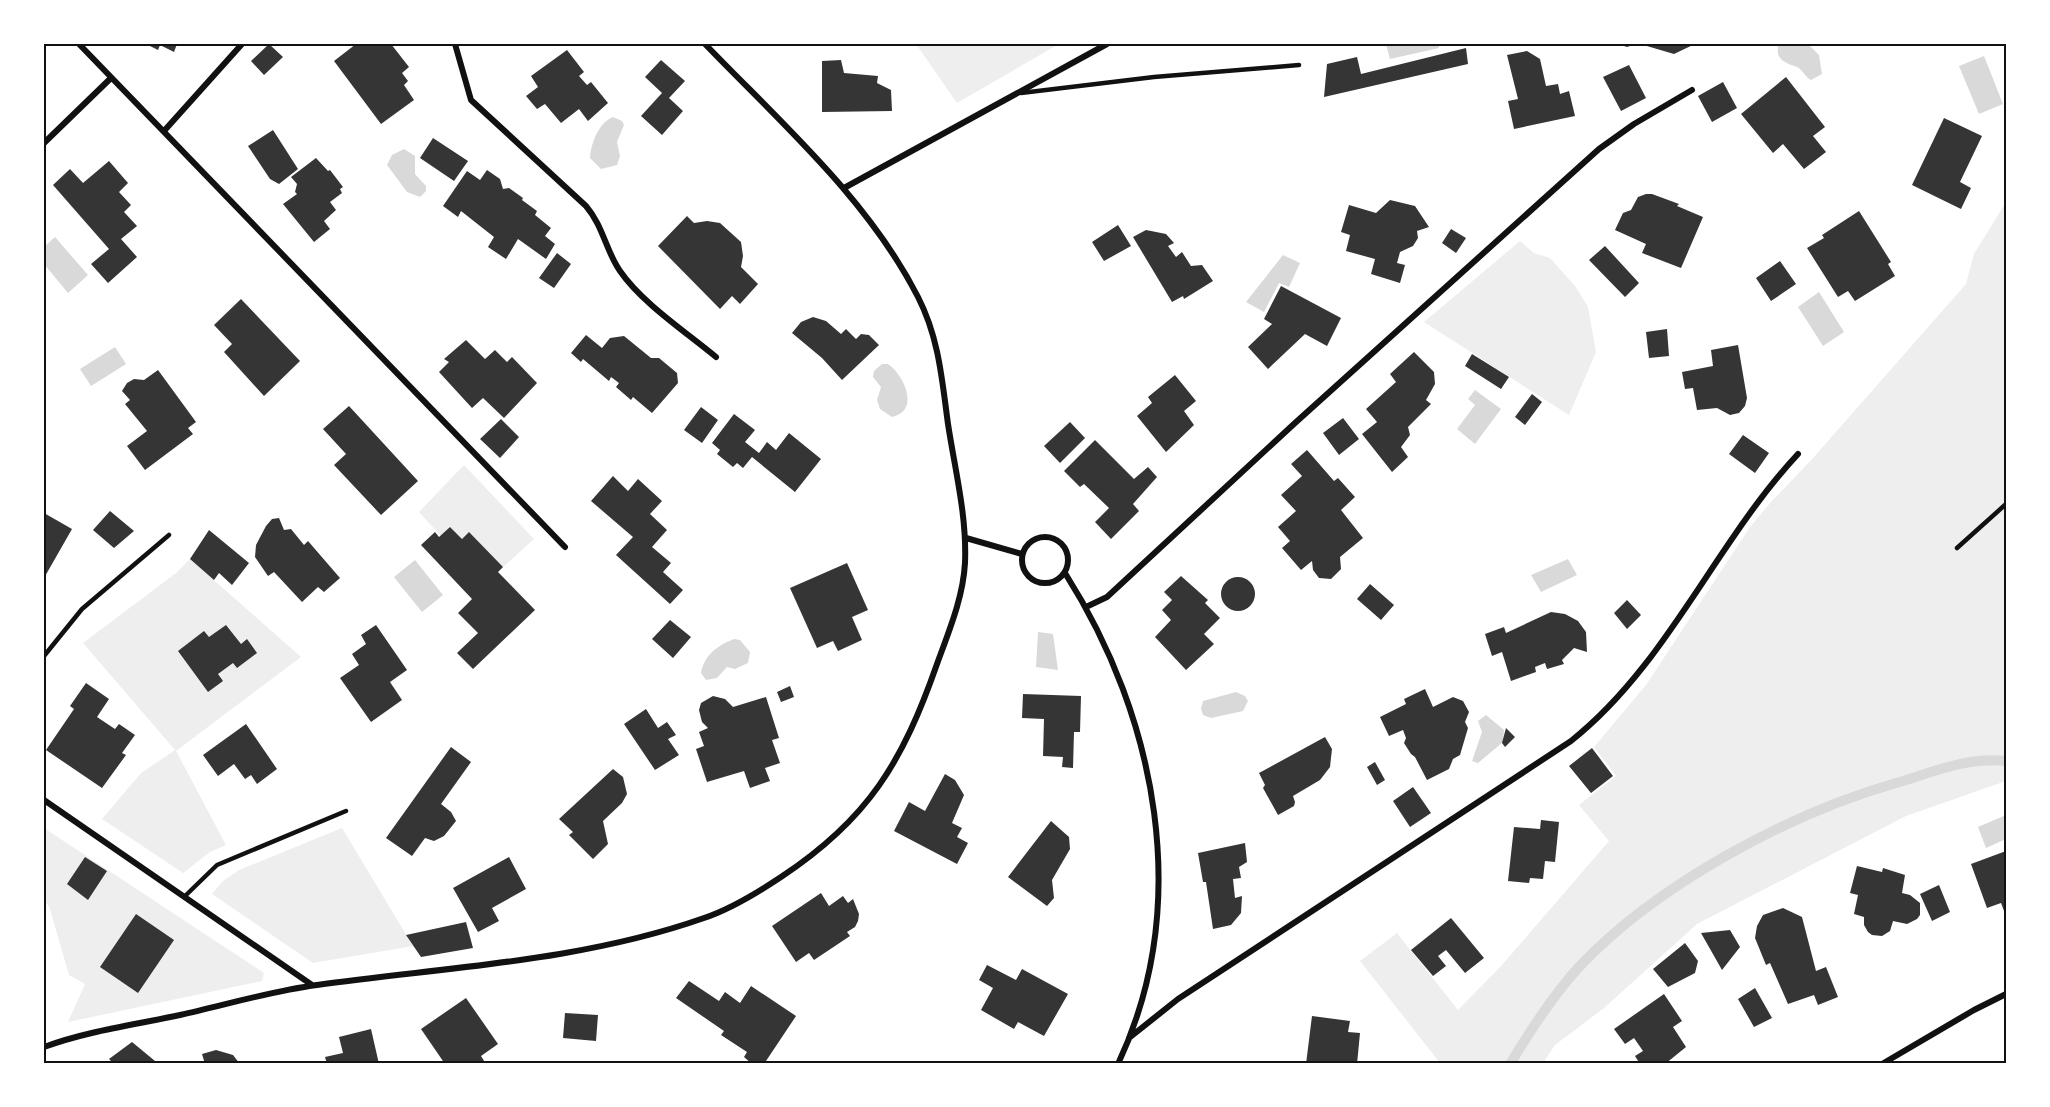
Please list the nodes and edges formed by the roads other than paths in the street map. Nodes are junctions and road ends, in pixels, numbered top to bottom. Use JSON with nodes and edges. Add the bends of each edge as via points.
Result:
{"nodes":[{"id":1,"x":79,"y":44,"type":"edge"},
{"id":2,"x":242,"y":44,"type":"edge"},
{"id":3,"x":455,"y":44,"type":"edge"},
{"id":4,"x":705,"y":44,"type":"edge"},
{"id":5,"x":1107,"y":44,"type":"edge"},
{"id":6,"x":1299,"y":65,"type":"dead end"},
{"id":7,"x":111,"y":78,"type":"junction"},
{"id":8,"x":1692,"y":90,"type":"dead end"},
{"id":9,"x":1014,"y":94,"type":"junction"},
{"id":10,"x":164,"y":131,"type":"junction"},
{"id":11,"x":44,"y":143,"type":"edge"},
{"id":12,"x":844,"y":188,"type":"junction"},
{"id":13,"x":716,"y":357,"type":"dead end"},
{"id":14,"x":1798,"y":454,"type":"dead end"},
{"id":15,"x":2007,"y":504,"type":"edge"},
{"id":16,"x":169,"y":535,"type":"dead end"},
{"id":17,"x":966,"y":538,"type":"junction"},
{"id":18,"x":565,"y":547,"type":"dead end"},
{"id":19,"x":1957,"y":548,"type":"dead end"},
{"id":20,"x":1022,"y":554,"type":"junction"},
{"id":21,"x":1065,"y":573,"type":"junction"},
{"id":22,"x":1086,"y":607,"type":"junction"},
{"id":23,"x":44,"y":656,"type":"edge"},
{"id":24,"x":44,"y":800,"type":"edge"},
{"id":25,"x":346,"y":811,"type":"dead end"},
{"id":26,"x":184,"y":897,"type":"junction"},
{"id":27,"x":312,"y":986,"type":"junction"},
{"id":28,"x":2007,"y":994,"type":"edge"},
{"id":29,"x":1130,"y":1038,"type":"junction"},
{"id":30,"x":44,"y":1047,"type":"edge"},
{"id":31,"x":1893,"y":1061,"type":"edge"},
{"id":32,"x":1118,"y":1064,"type":"edge"},
{"id":33,"x":1882,"y":1064,"type":"edge"}],
"edges":[{"from":1,"to":7,"type":"street"},
{"from":2,"to":10,"type":"street"},
{"from":3,"to":13,"type":"street","via":[[471,100],[586,206],[599,224],[608,253],[637,290]]},
{"from":4,"to":12,"type":"street"},
{"from":5,"to":9,"type":"street"},
{"from":6,"to":9,"type":"lane"},
{"from":7,"to":10,"type":"street"},
{"from":7,"to":11,"type":"street"},
{"from":8,"to":22,"type":"street","via":[[1599,149],[1107,597]]},
{"from":9,"to":12,"type":"street"},
{"from":10,"to":18,"type":"street"},
{"from":12,"to":17,"type":"street","via":[[910,284],[930,325],[942,369]]},
{"from":14,"to":29,"type":"street","via":[[1770,485],[1632,680],[1592,724],[1178,999]]},
{"from":15,"to":19,"type":"lane"},
{"from":16,"to":23,"type":"lane","via":[[82,609]]},
{"from":17,"to":20,"type":"street"},
{"from":17,"to":27,"type":"street","via":[[962,591],[919,715],[886,778],[859,813],[818,852],[740,902],[708,917],[605,945],[530,960]]},
{"from":20,"to":21,"type":"street","via":[[1026,575],[1039,583],[1054,582]]},
{"from":20,"to":21,"type":"street","via":[[1036,538],[1058,541],[1068,559]]},
{"from":21,"to":22,"type":"street"},
{"from":22,"to":29,"type":"street","via":[[1122,691],[1145,759],[1158,845],[1151,965]]},
{"from":24,"to":26,"type":"street"},
{"from":25,"to":26,"type":"lane","via":[[218,865]]},
{"from":26,"to":27,"type":"street"},
{"from":27,"to":30,"type":"street"},
{"from":28,"to":31,"type":"street"},
{"from":29,"to":32,"type":"street"},
{"from":31,"to":33,"type":"street"}]}
